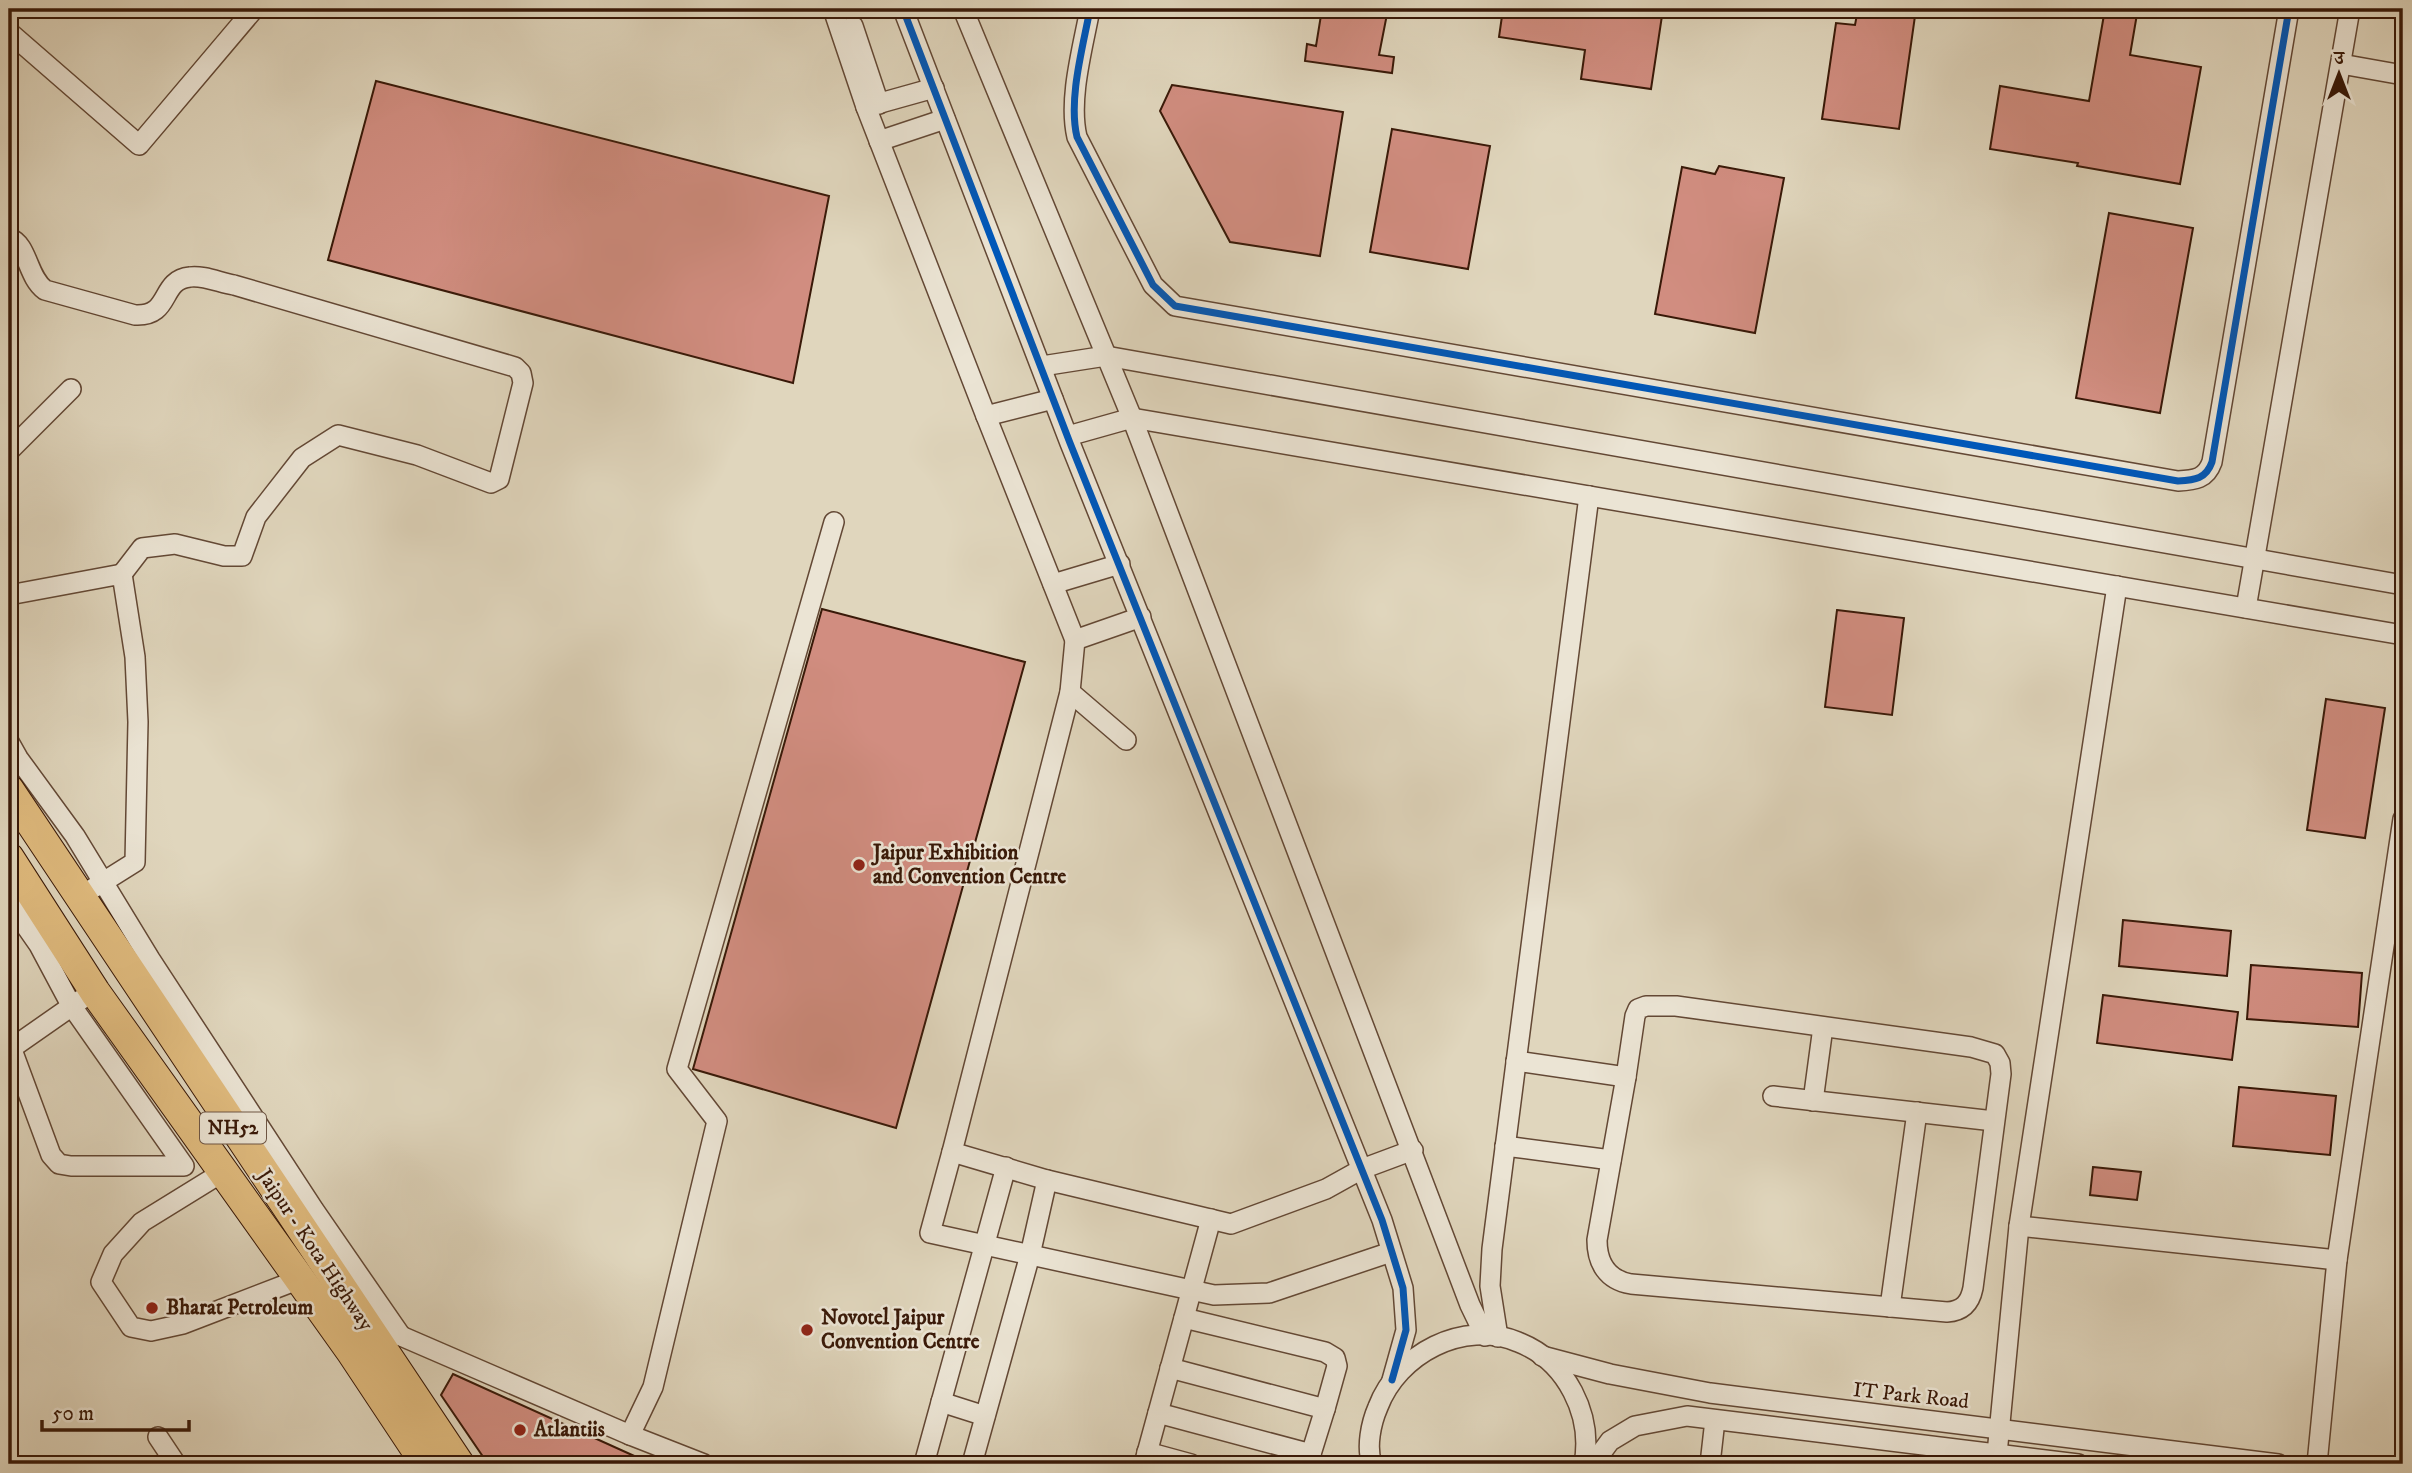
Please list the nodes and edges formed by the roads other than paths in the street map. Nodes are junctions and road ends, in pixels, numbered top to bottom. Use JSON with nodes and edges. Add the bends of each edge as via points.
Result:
{"nodes":[{"id":1,"x":254,"y":9,"type":"edge"},
{"id":2,"x":833,"y":9,"type":"edge"},
{"id":3,"x":847,"y":9,"type":"edge"},
{"id":4,"x":903,"y":9,"type":"edge"},
{"id":5,"x":963,"y":9,"type":"edge"},
{"id":6,"x":1090,"y":9,"type":"edge"},
{"id":7,"x":2290,"y":9,"type":"edge"},
{"id":8,"x":2350,"y":9,"type":"edge"},
{"id":9,"x":9,"y":32,"type":"edge"},
{"id":10,"x":2341,"y":64,"type":"junction"},
{"id":11,"x":2403,"y":75,"type":"edge"},
{"id":12,"x":934,"y":88,"type":"junction"},
{"id":13,"x":872,"y":106,"type":"junction"},
{"id":14,"x":946,"y":119,"type":"junction"},
{"id":15,"x":879,"y":141,"type":"junction"},
{"id":16,"x":9,"y":238,"type":"edge"},
{"id":17,"x":1106,"y":356,"type":"junction"},
{"id":18,"x":1042,"y":366,"type":"junction"},
{"id":19,"x":71,"y":388,"type":"dead end"},
{"id":20,"x":1053,"y":399,"type":"junction"},
{"id":21,"x":986,"y":416,"type":"junction"},
{"id":22,"x":1132,"y":418,"type":"junction"},
{"id":23,"x":1068,"y":436,"type":"junction"},
{"id":24,"x":9,"y":451,"type":"edge"},
{"id":25,"x":1589,"y":496,"type":"junction"},
{"id":26,"x":834,"y":522,"type":"dead end"},
{"id":27,"x":2256,"y":560,"type":"junction"},
{"id":28,"x":1120,"y":564,"type":"junction"},
{"id":29,"x":122,"y":574,"type":"junction"},
{"id":30,"x":1053,"y":584,"type":"junction"},
{"id":31,"x":2403,"y":585,"type":"edge"},
{"id":32,"x":2117,"y":586,"type":"junction"},
{"id":33,"x":9,"y":595,"type":"edge"},
{"id":34,"x":2246,"y":608,"type":"junction"},
{"id":35,"x":1141,"y":617,"type":"junction"},
{"id":36,"x":2403,"y":635,"type":"edge"},
{"id":37,"x":1075,"y":640,"type":"junction"},
{"id":38,"x":1070,"y":692,"type":"junction"},
{"id":39,"x":1126,"y":740,"type":"dead end"},
{"id":40,"x":9,"y":742,"type":"edge"},
{"id":41,"x":9,"y":790,"type":"edge"},
{"id":42,"x":2403,"y":820,"type":"edge"},
{"id":43,"x":9,"y":858,"type":"edge"},
{"id":44,"x":91,"y":890,"type":"junction"},
{"id":45,"x":9,"y":902,"type":"edge"},
{"id":46,"x":83,"y":999,"type":"junction"},
{"id":47,"x":1823,"y":1027,"type":"junction"},
{"id":48,"x":10,"y":1048,"type":"edge"},
{"id":49,"x":1516,"y":1060,"type":"junction"},
{"id":50,"x":1626,"y":1077,"type":"junction"},
{"id":51,"x":1773,"y":1096,"type":"dead end"},
{"id":52,"x":1813,"y":1101,"type":"junction"},
{"id":53,"x":1917,"y":1112,"type":"junction"},
{"id":54,"x":1994,"y":1121,"type":"junction"},
{"id":55,"x":1505,"y":1146,"type":"junction"},
{"id":56,"x":1413,"y":1150,"type":"junction"},
{"id":57,"x":952,"y":1152,"type":"junction"},
{"id":58,"x":1611,"y":1160,"type":"junction"},
{"id":59,"x":1006,"y":1167,"type":"junction"},
{"id":60,"x":1362,"y":1169,"type":"junction"},
{"id":61,"x":223,"y":1172,"type":"junction"},
{"id":62,"x":1047,"y":1180,"type":"junction"},
{"id":63,"x":1211,"y":1219,"type":"junction"},
{"id":64,"x":2019,"y":1226,"type":"junction"},
{"id":65,"x":984,"y":1245,"type":"junction"},
{"id":66,"x":313,"y":1248,"type":"junction"},
{"id":67,"x":1391,"y":1252,"type":"junction"},
{"id":68,"x":1030,"y":1255,"type":"junction"},
{"id":69,"x":2337,"y":1260,"type":"junction"},
{"id":70,"x":300,"y":1279,"type":"junction"},
{"id":71,"x":1191,"y":1290,"type":"junction"},
{"id":72,"x":1889,"y":1307,"type":"junction"},
{"id":73,"x":1184,"y":1318,"type":"junction"},
{"id":74,"x":401,"y":1336,"type":"junction"},
{"id":75,"x":1491,"y":1336,"type":"junction"},
{"id":76,"x":1542,"y":1356,"type":"junction"},
{"id":77,"x":1170,"y":1368,"type":"junction"},
{"id":78,"x":1392,"y":1380,"type":"junction"},
{"id":79,"x":941,"y":1402,"type":"junction"},
{"id":80,"x":1325,"y":1409,"type":"junction"},
{"id":81,"x":1157,"y":1413,"type":"junction"},
{"id":82,"x":985,"y":1416,"type":"junction"},
{"id":83,"x":1714,"y":1420,"type":"junction"},
{"id":84,"x":2000,"y":1429,"type":"junction"},
{"id":85,"x":630,"y":1435,"type":"junction"},
{"id":86,"x":158,"y":1437,"type":"dead end"},
{"id":87,"x":1997,"y":1454,"type":"junction"},
{"id":88,"x":1146,"y":1458,"type":"edge"},
{"id":89,"x":1971,"y":1458,"type":"edge"},
{"id":90,"x":1310,"y":1459,"type":"edge"},
{"id":91,"x":1370,"y":1462,"type":"edge"},
{"id":92,"x":176,"y":1464,"type":"edge"},
{"id":93,"x":426,"y":1464,"type":"edge"},
{"id":94,"x":459,"y":1464,"type":"edge"},
{"id":95,"x":704,"y":1464,"type":"edge"},
{"id":96,"x":924,"y":1464,"type":"edge"},
{"id":97,"x":972,"y":1464,"type":"edge"},
{"id":98,"x":1191,"y":1464,"type":"edge"},
{"id":99,"x":1584,"y":1464,"type":"edge"},
{"id":100,"x":1593,"y":1464,"type":"edge"},
{"id":101,"x":1710,"y":1464,"type":"edge"},
{"id":102,"x":2078,"y":1464,"type":"edge"},
{"id":103,"x":2278,"y":1464,"type":"edge"},
{"id":104,"x":2317,"y":1464,"type":"edge"}],
"edges":[{"from":1,"to":9,"type":"street","via":[[139,145]]},
{"from":2,"to":13,"type":"street"},
{"from":3,"to":13,"type":"street"},
{"from":4,"to":12,"type":"street"},
{"from":5,"to":17,"type":"street"},
{"from":6,"to":7,"type":"street","via":[[1075,102],[1077,137],[1153,285],[1175,306],[2178,481],[2202,477],[2211,462]]},
{"from":8,"to":10,"type":"street"},
{"from":10,"to":11,"type":"street"},
{"from":10,"to":27,"type":"street"},
{"from":12,"to":13,"type":"street"},
{"from":12,"to":14,"type":"street"},
{"from":13,"to":15,"type":"street"},
{"from":14,"to":15,"type":"street"},
{"from":14,"to":18,"type":"street"},
{"from":15,"to":21,"type":"street"},
{"from":16,"to":29,"type":"street","via":[[23,251],[34,280],[45,290],[135,315],[147,316],[157,310],[178,280],[191,276],[502,363],[521,373],[523,383],[499,479],[491,483],[417,455],[338,435],[302,458],[257,517],[242,556],[175,544],[142,548]]},
{"from":17,"to":18,"type":"street"},
{"from":17,"to":22,"type":"street"},
{"from":17,"to":27,"type":"street"},
{"from":18,"to":20,"type":"street"},
{"from":19,"to":24,"type":"street"},
{"from":20,"to":21,"type":"street"},
{"from":20,"to":23,"type":"street"},
{"from":21,"to":30,"type":"street"},
{"from":22,"to":23,"type":"street"},
{"from":22,"to":25,"type":"street"},
{"from":22,"to":56,"type":"street"},
{"from":23,"to":28,"type":"street"},
{"from":25,"to":32,"type":"street"},
{"from":25,"to":49,"type":"street"},
{"from":26,"to":85,"type":"street","via":[[677,1069],[717,1121],[653,1387]]},
{"from":27,"to":31,"type":"street"},
{"from":27,"to":34,"type":"street"},
{"from":28,"to":30,"type":"street"},
{"from":28,"to":35,"type":"street"},
{"from":29,"to":33,"type":"street"},
{"from":29,"to":44,"type":"street","via":[[135,657],[138,722],[135,862]]},
{"from":30,"to":37,"type":"street"},
{"from":32,"to":34,"type":"street"},
{"from":32,"to":64,"type":"street"},
{"from":34,"to":36,"type":"street"},
{"from":35,"to":37,"type":"street"},
{"from":35,"to":60,"type":"street"},
{"from":37,"to":38,"type":"street"},
{"from":38,"to":39,"type":"street"},
{"from":38,"to":57,"type":"street"},
{"from":40,"to":44,"type":"street","via":[[75,836]]},
{"from":41,"to":44,"type":"highway","name":"Jaipur - Kota Highway","number":"NH52"},
{"from":42,"to":69,"type":"street"},
{"from":43,"to":46,"type":"highway","name":"Jaipur - Kota Highway","number":"NH52"},
{"from":44,"to":66,"type":"highway","name":"Jaipur - Kota Highway","number":"NH52"},
{"from":44,"to":74,"type":"street","via":[[133,933]]},
{"from":45,"to":46,"type":"street"},
{"from":46,"to":48,"type":"street"},
{"from":46,"to":48,"type":"street","via":[[184,1166],[60,1164],[51,1155]]},
{"from":46,"to":61,"type":"highway","name":"Jaipur - Kota Highway","number":"NH52"},
{"from":47,"to":50,"type":"street","via":[[1676,1006],[1646,1006],[1634,1016]]},
{"from":47,"to":52,"type":"street"},
{"from":47,"to":54,"type":"street","via":[[1995,1054],[2001,1074]]},
{"from":49,"to":50,"type":"street"},
{"from":49,"to":55,"type":"street"},
{"from":50,"to":58,"type":"street"},
{"from":51,"to":52,"type":"street"},
{"from":52,"to":53,"type":"street"},
{"from":53,"to":54,"type":"street"},
{"from":53,"to":72,"type":"street"},
{"from":54,"to":72,"type":"street","via":[[1969,1301],[1956,1311]]},
{"from":55,"to":58,"type":"street"},
{"from":55,"to":75,"type":"street","via":[[1492,1249]]},
{"from":56,"to":60,"type":"street"},
{"from":56,"to":75,"type":"street","via":[[1470,1305]]},
{"from":57,"to":59,"type":"street"},
{"from":57,"to":65,"type":"street","via":[[930,1233]]},
{"from":58,"to":72,"type":"street","via":[[1597,1252],[1612,1278],[1631,1284]]},
{"from":59,"to":62,"type":"street"},
{"from":59,"to":65,"type":"street"},
{"from":60,"to":63,"type":"street","via":[[1326,1189],[1252,1218],[1231,1224]]},
{"from":60,"to":67,"type":"street"},
{"from":61,"to":70,"type":"highway","name":"Jaipur - Kota Highway","number":"NH52"},
{"from":61,"to":70,"type":"street","via":[[142,1222],[113,1254],[101,1282],[131,1327],[151,1331],[183,1324]]},
{"from":62,"to":63,"type":"street"},
{"from":62,"to":68,"type":"street"},
{"from":63,"to":71,"type":"street"},
{"from":64,"to":69,"type":"street"},
{"from":64,"to":84,"type":"street"},
{"from":65,"to":68,"type":"street"},
{"from":65,"to":79,"type":"street"},
{"from":66,"to":74,"type":"street","via":[[371,1314]]},
{"from":66,"to":94,"type":"highway","name":"Jaipur - Kota Highway","number":"NH52"},
{"from":67,"to":71,"type":"street","via":[[1269,1293]]},
{"from":67,"to":78,"type":"street","via":[[1402,1288],[1406,1330]]},
{"from":68,"to":71,"type":"street"},
{"from":68,"to":82,"type":"street"},
{"from":69,"to":104,"type":"street"},
{"from":70,"to":93,"type":"highway","name":"Jaipur - Kota Highway","number":"NH52"},
{"from":71,"to":73,"type":"street"},
{"from":73,"to":77,"type":"street"},
{"from":73,"to":80,"type":"street","via":[[1335,1358],[1337,1366]]},
{"from":74,"to":85,"type":"street"},
{"from":75,"to":76,"type":"street","via":[[1519,1342]]},
{"from":75,"to":78,"type":"street","via":[[1441,1342],[1409,1360]]},
{"from":76,"to":84,"type":"street","name":"IT Park Road","via":[[1710,1394]]},
{"from":76,"to":99,"type":"street","via":[[1566,1380],[1582,1411],[1587,1446]]},
{"from":77,"to":80,"type":"street"},
{"from":77,"to":81,"type":"street"},
{"from":78,"to":91,"type":"street","via":[[1371,1422]]},
{"from":79,"to":82,"type":"street"},
{"from":79,"to":96,"type":"street"},
{"from":80,"to":90,"type":"street"},
{"from":81,"to":88,"type":"street"},
{"from":81,"to":90,"type":"street"},
{"from":82,"to":97,"type":"street"},
{"from":83,"to":89,"type":"street"},
{"from":83,"to":100,"type":"street","via":[[1687,1416],[1635,1426],[1610,1441]]},
{"from":83,"to":101,"type":"street"},
{"from":84,"to":87,"type":"street"},
{"from":84,"to":103,"type":"street","name":"IT Park Road"},
{"from":85,"to":95,"type":"street"},
{"from":86,"to":92,"type":"street"},
{"from":87,"to":89,"type":"street"},
{"from":87,"to":102,"type":"street"},
{"from":88,"to":98,"type":"street"}]}
